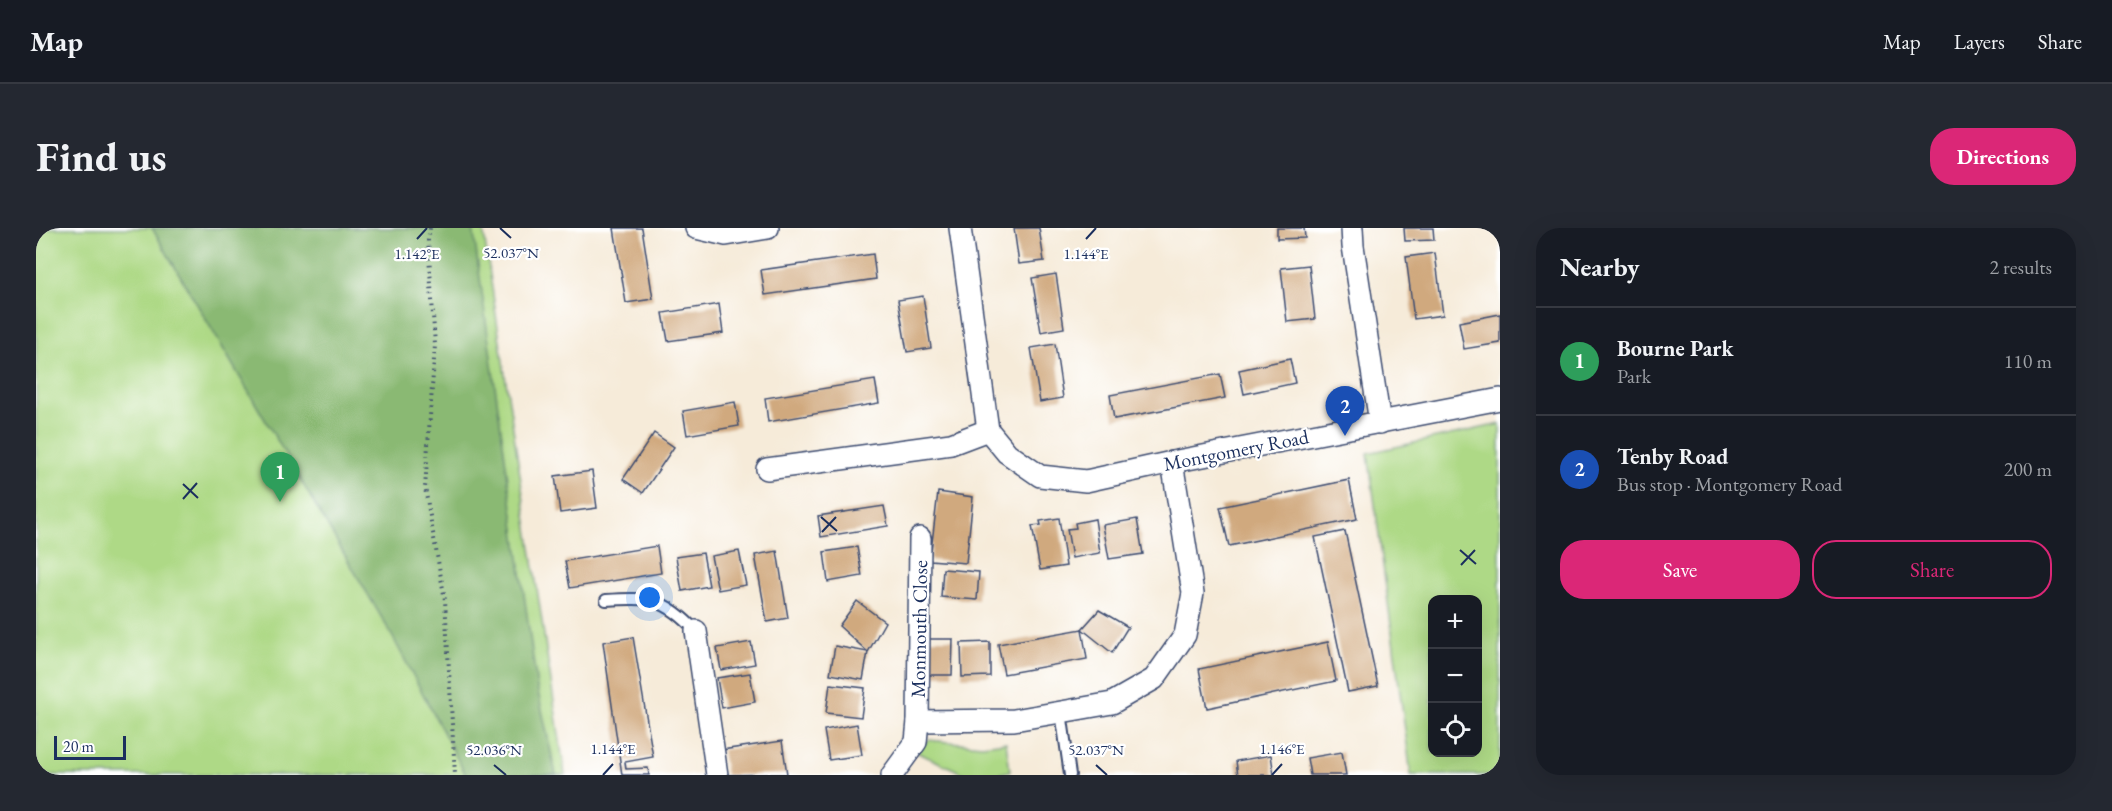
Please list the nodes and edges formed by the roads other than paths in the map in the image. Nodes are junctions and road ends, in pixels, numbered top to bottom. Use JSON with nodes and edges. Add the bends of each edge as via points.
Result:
{"nodes":[{"id":1,"x":696,"y":228,"type":"edge"},
{"id":2,"x":768,"y":228,"type":"edge"},
{"id":3,"x":960,"y":228,"type":"edge"},
{"id":4,"x":1352,"y":228,"type":"edge"},
{"id":5,"x":1500,"y":399,"type":"edge"},
{"id":6,"x":1380,"y":423,"type":"junction"},
{"id":7,"x":988,"y":430,"type":"junction"},
{"id":8,"x":1172,"y":462,"type":"junction"},
{"id":9,"x":767,"y":469,"type":"dead end"},
{"id":10,"x":920,"y":538,"type":"dead end"},
{"id":11,"x":606,"y":600,"type":"dead end"},
{"id":12,"x":696,"y":631,"type":"joint"},
{"id":13,"x":1061,"y":712,"type":"junction"},
{"id":14,"x":918,"y":721,"type":"junction"},
{"id":15,"x":717,"y":775,"type":"edge"},
{"id":16,"x":892,"y":775,"type":"edge"},
{"id":17,"x":1070,"y":775,"type":"edge"}],
"edges":[{"from":1,"to":2,"type":"street","via":[[726,235]]},
{"from":3,"to":7,"type":"street"},
{"from":4,"to":6,"type":"street"},
{"from":5,"to":6,"type":"street","name":"Montgomery Road"},
{"from":6,"to":8,"type":"street","name":"Montgomery Road"},
{"from":7,"to":8,"type":"street","name":"Montgomery Road","via":[[1007,453],[1040,476],[1086,481]]},
{"from":7,"to":9,"type":"street","via":[[951,444]]},
{"from":8,"to":13,"type":"street","name":"Monmouth Close","via":[[1193,593],[1185,635],[1154,679],[1112,703]]},
{"from":10,"to":14,"type":"street","name":"Monmouth Close"},
{"from":11,"to":12,"type":"lane","via":[[665,604]]},
{"from":12,"to":15,"type":"street"},
{"from":13,"to":14,"type":"street","name":"Monmouth Close","via":[[1014,720]]},
{"from":13,"to":17,"type":"lane"},
{"from":14,"to":16,"type":"street","name":"Monmouth Close","via":[[916,742]]}]}
